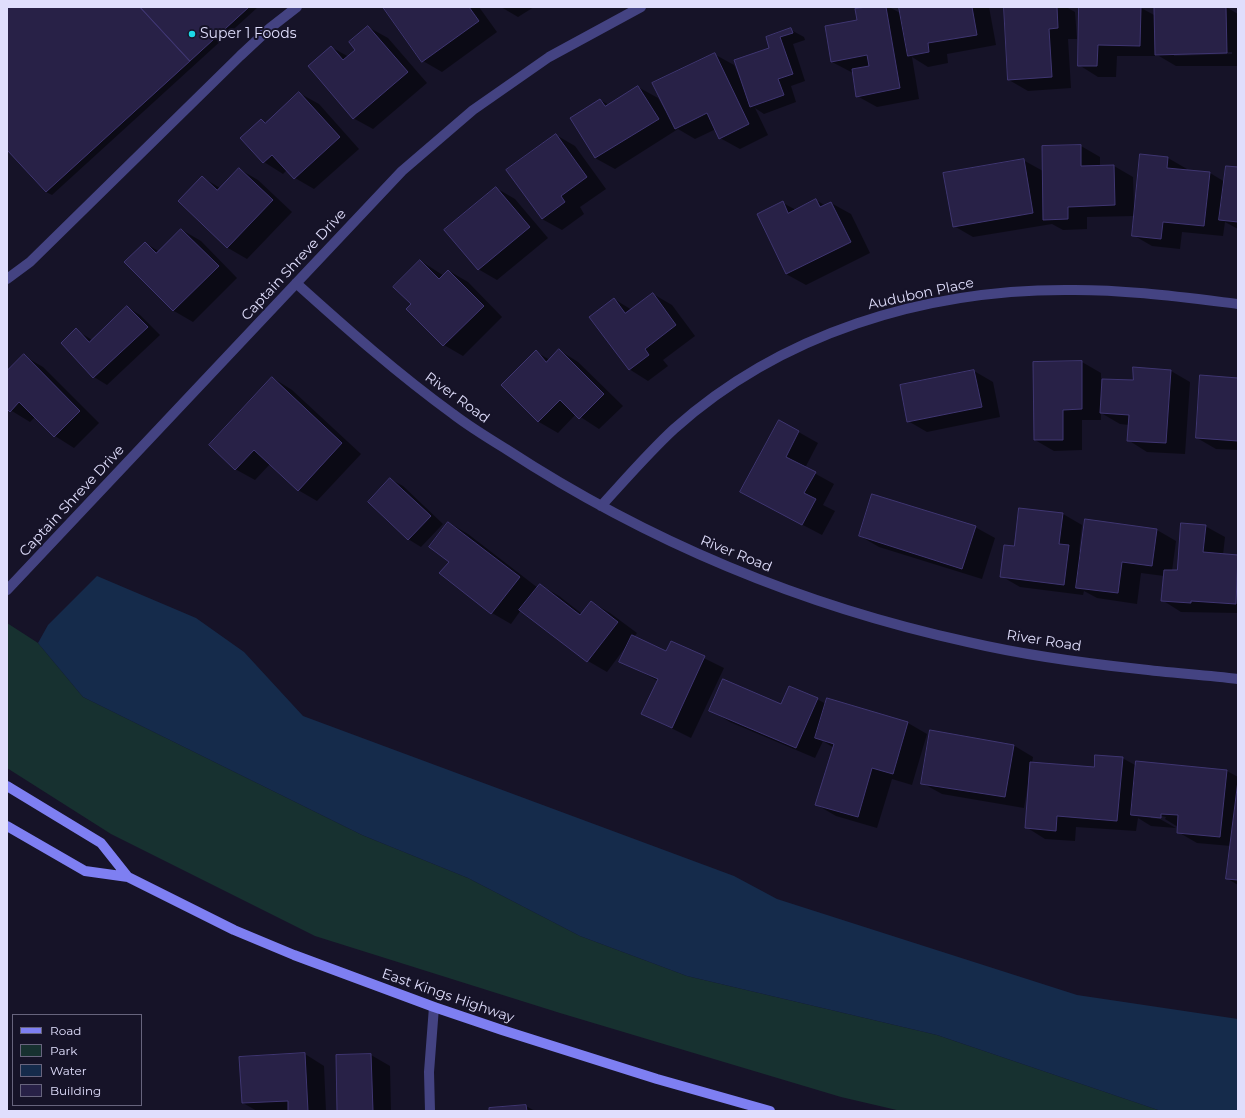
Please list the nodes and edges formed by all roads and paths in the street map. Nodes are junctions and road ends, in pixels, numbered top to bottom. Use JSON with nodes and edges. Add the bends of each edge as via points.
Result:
{"nodes":[{"id":1,"x":297,"y":7,"type":"edge"},
{"id":2,"x":641,"y":7,"type":"edge"},
{"id":3,"x":7,"y":279,"type":"edge"},
{"id":4,"x":296,"y":283,"type":"junction"},
{"id":5,"x":1238,"y":304,"type":"edge"},
{"id":6,"x":601,"y":506,"type":"junction"},
{"id":7,"x":7,"y":590,"type":"edge"},
{"id":8,"x":1238,"y":679,"type":"edge"},
{"id":9,"x":7,"y":786,"type":"edge"},
{"id":10,"x":7,"y":826,"type":"edge"},
{"id":11,"x":128,"y":877,"type":"junction"},
{"id":12,"x":434,"y":1007,"type":"junction"},
{"id":13,"x":430,"y":1111,"type":"edge"},
{"id":14,"x":770,"y":1111,"type":"edge"}],
"edges":[{"from":1,"to":3,"type":"street","via":[[240,56],[30,262]]},
{"from":2,"to":4,"type":"street","name":"Captain Shreve Drive","via":[[549,57],[473,110],[402,171]]},
{"from":4,"to":6,"type":"street","name":"River Road","via":[[370,350],[455,416],[544,474]]},
{"from":4,"to":7,"type":"street","name":"Captain Shreve Drive"},
{"from":5,"to":6,"type":"street","name":"Audubon Place","via":[[1106,290],[1051,290],[982,295],[903,309],[870,318],[838,329],[776,358],[702,405],[649,453]]},
{"from":6,"to":8,"type":"street","name":"River Road","via":[[680,547],[730,569],[881,621],[1025,654],[1141,670]]},
{"from":9,"to":11,"type":"main road","name":"East Kings Highway","via":[[101,843]]},
{"from":10,"to":11,"type":"main road","name":"East Kings Highway","via":[[85,871]]},
{"from":11,"to":12,"type":"main road","name":"East Kings Highway","via":[[234,930]]},
{"from":12,"to":13,"type":"street","via":[[429,1072]]},
{"from":12,"to":14,"type":"main road","name":"East Kings Highway","via":[[658,1079]]}]}
